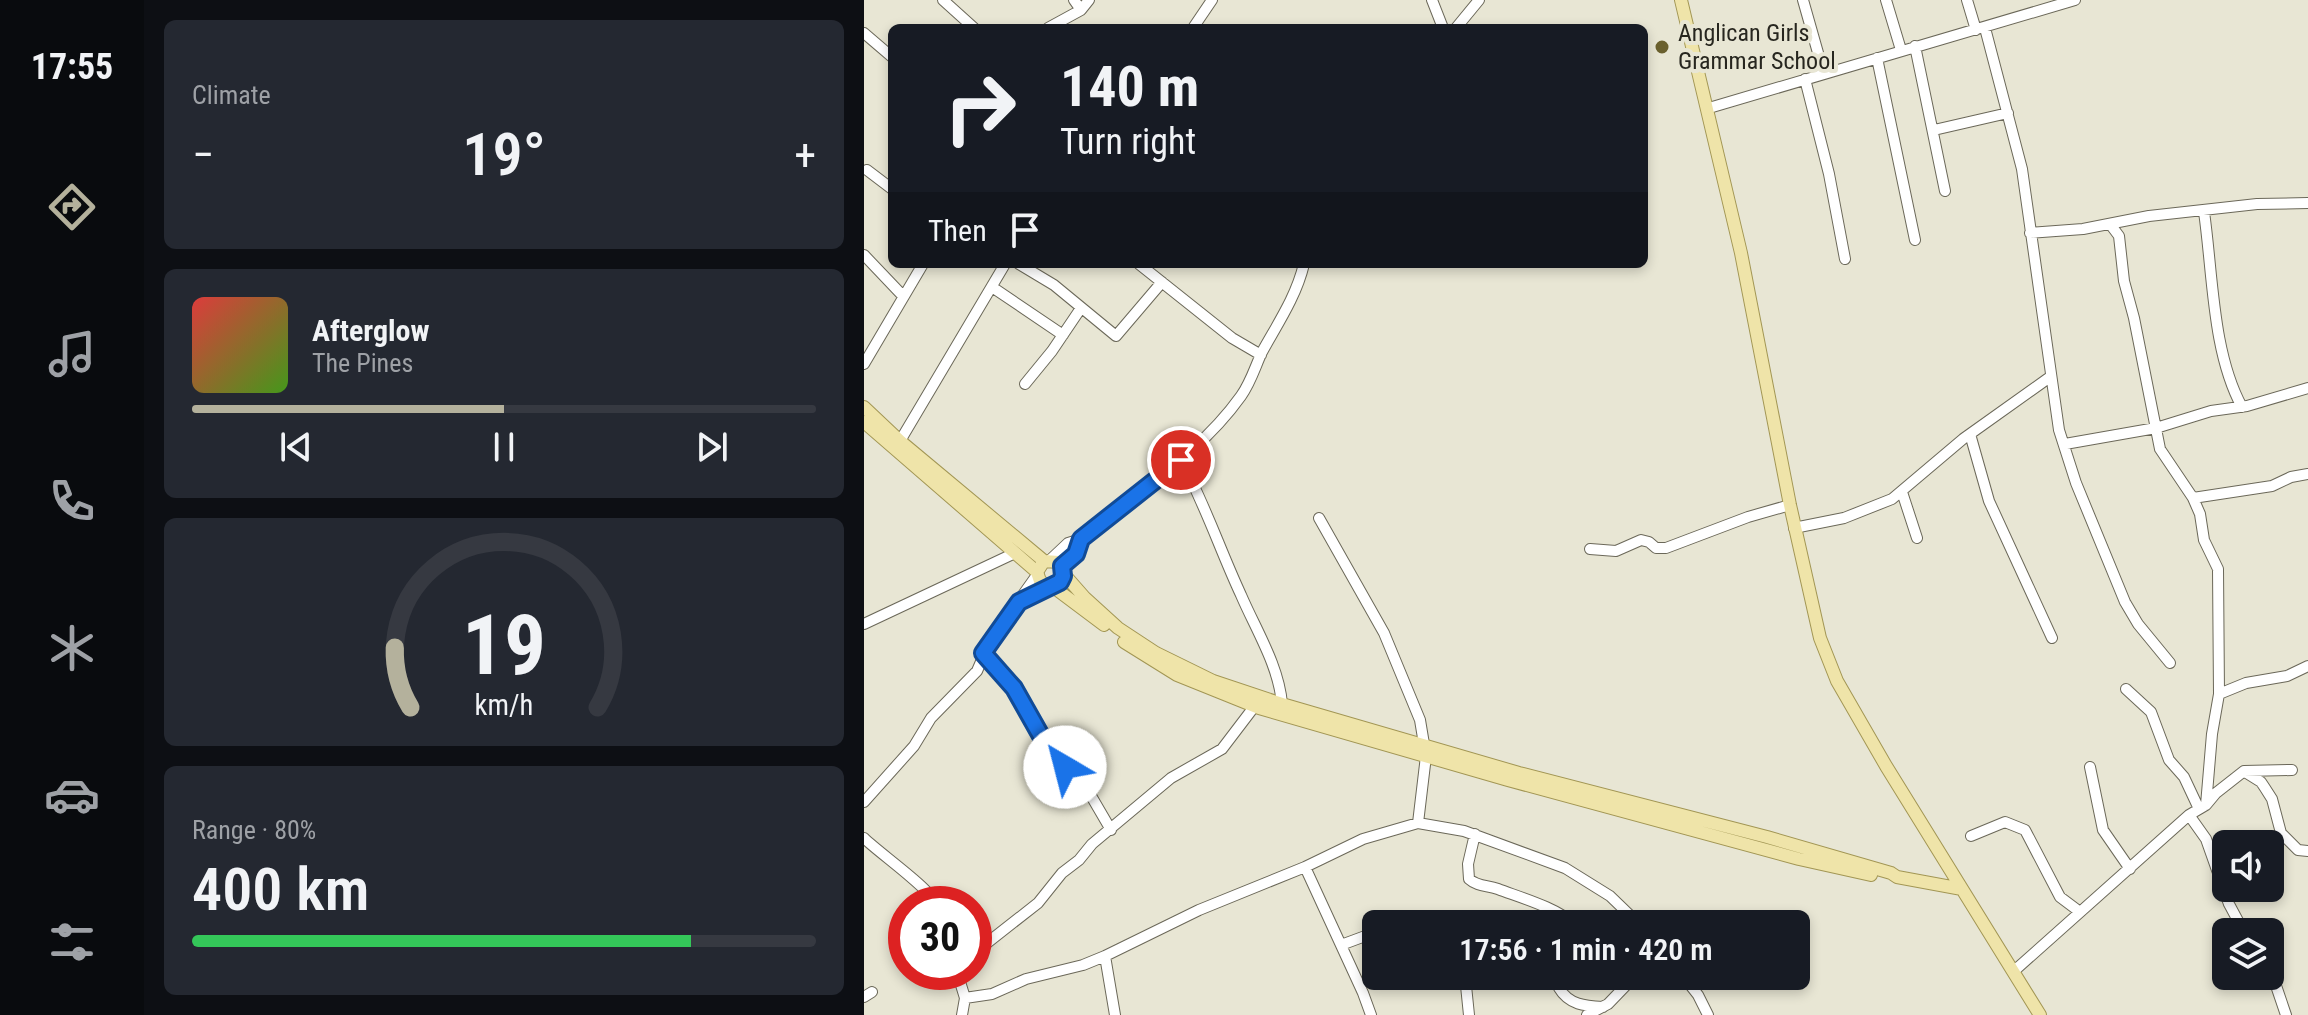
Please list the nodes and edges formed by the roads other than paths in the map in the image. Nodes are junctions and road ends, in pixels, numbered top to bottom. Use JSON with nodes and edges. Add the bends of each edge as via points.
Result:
{"nodes":[{"id":1,"x":943,"y":0,"type":"edge"},
{"id":2,"x":1074,"y":0,"type":"edge"},
{"id":3,"x":1089,"y":0,"type":"edge"},
{"id":4,"x":1212,"y":0,"type":"edge"},
{"id":5,"x":1432,"y":0,"type":"edge"},
{"id":6,"x":1479,"y":0,"type":"edge"},
{"id":7,"x":1681,"y":0,"type":"edge"},
{"id":8,"x":1803,"y":0,"type":"edge"},
{"id":9,"x":1886,"y":0,"type":"edge"},
{"id":10,"x":1967,"y":0,"type":"edge"},
{"id":11,"x":2075,"y":0,"type":"edge"},
{"id":12,"x":1081,"y":10,"type":"junction"},
{"id":13,"x":970,"y":24,"type":"edge"},
{"id":14,"x":1055,"y":24,"type":"edge"},
{"id":15,"x":1196,"y":24,"type":"edge"},
{"id":16,"x":1441,"y":24,"type":"edge"},
{"id":17,"x":1459,"y":24,"type":"edge"},
{"id":18,"x":1981,"y":29,"type":"junction"},
{"id":19,"x":864,"y":33,"type":"edge"},
{"id":20,"x":1915,"y":46,"type":"junction"},
{"id":21,"x":1901,"y":50,"type":"junction"},
{"id":22,"x":888,"y":54,"type":"edge"},
{"id":23,"x":1877,"y":58,"type":"junction"},
{"id":24,"x":1824,"y":74,"type":"junction"},
{"id":25,"x":1805,"y":79,"type":"junction"},
{"id":26,"x":1709,"y":108,"type":"junction"},
{"id":27,"x":2008,"y":113,"type":"junction"},
{"id":28,"x":1934,"y":130,"type":"junction"},
{"id":29,"x":867,"y":170,"type":"dead end"},
{"id":30,"x":888,"y":186,"type":"edge"},
{"id":31,"x":1945,"y":191,"type":"dead end"},
{"id":32,"x":2308,"y":203,"type":"edge"},
{"id":33,"x":2204,"y":212,"type":"junction"},
{"id":34,"x":2110,"y":224,"type":"junction"},
{"id":35,"x":2030,"y":233,"type":"junction"},
{"id":36,"x":1915,"y":240,"type":"dead end"},
{"id":37,"x":864,"y":255,"type":"edge"},
{"id":38,"x":1845,"y":259,"type":"dead end"},
{"id":39,"x":920,"y":268,"type":"edge"},
{"id":40,"x":1003,"y":268,"type":"edge"},
{"id":41,"x":1026,"y":268,"type":"edge"},
{"id":42,"x":1144,"y":268,"type":"edge"},
{"id":43,"x":1303,"y":268,"type":"edge"},
{"id":44,"x":1162,"y":282,"type":"junction"},
{"id":45,"x":992,"y":287,"type":"junction"},
{"id":46,"x":903,"y":296,"type":"junction"},
{"id":47,"x":1081,"y":308,"type":"junction"},
{"id":48,"x":1063,"y":335,"type":"junction"},
{"id":49,"x":1261,"y":355,"type":"junction"},
{"id":50,"x":864,"y":364,"type":"edge"},
{"id":51,"x":2050,"y":377,"type":"junction"},
{"id":52,"x":1025,"y":384,"type":"dead end"},
{"id":53,"x":2308,"y":388,"type":"edge"},
{"id":54,"x":864,"y":407,"type":"edge"},
{"id":55,"x":2242,"y":407,"type":"junction"},
{"id":56,"x":864,"y":422,"type":"edge"},
{"id":57,"x":2156,"y":428,"type":"junction"},
{"id":58,"x":1970,"y":434,"type":"junction"},
{"id":59,"x":900,"y":441,"type":"junction"},
{"id":60,"x":2065,"y":444,"type":"junction"},
{"id":61,"x":1181,"y":460,"type":"junction"},
{"id":62,"x":2308,"y":474,"type":"edge"},
{"id":63,"x":1902,"y":492,"type":"junction"},
{"id":64,"x":2193,"y":498,"type":"junction"},
{"id":65,"x":1790,"y":505,"type":"junction"},
{"id":66,"x":1319,"y":518,"type":"dead end"},
{"id":67,"x":1794,"y":528,"type":"junction"},
{"id":68,"x":1917,"y":538,"type":"dead end"},
{"id":69,"x":1590,"y":549,"type":"dead end"},
{"id":70,"x":1015,"y":553,"type":"junction"},
{"id":71,"x":1049,"y":568,"type":"junction"},
{"id":72,"x":1050,"y":586,"type":"junction"},
{"id":73,"x":1019,"y":602,"type":"junction"},
{"id":74,"x":864,"y":624,"type":"edge"},
{"id":75,"x":2052,"y":638,"type":"dead end"},
{"id":76,"x":983,"y":653,"type":"junction"},
{"id":77,"x":2170,"y":663,"type":"dead end"},
{"id":78,"x":2308,"y":666,"type":"edge"},
{"id":79,"x":2126,"y":689,"type":"dead end"},
{"id":80,"x":2219,"y":694,"type":"junction"},
{"id":81,"x":1282,"y":704,"type":"junction"},
{"id":82,"x":1254,"y":707,"type":"junction"},
{"id":83,"x":1425,"y":750,"type":"junction"},
{"id":84,"x":2090,"y":767,"type":"dead end"},
{"id":85,"x":2292,"y":770,"type":"dead end"},
{"id":86,"x":2244,"y":771,"type":"junction"},
{"id":87,"x":864,"y":802,"type":"edge"},
{"id":88,"x":2198,"y":810,"type":"junction"},
{"id":89,"x":1418,"y":823,"type":"junction"},
{"id":90,"x":1111,"y":830,"type":"junction"},
{"id":91,"x":1475,"y":834,"type":"junction"},
{"id":92,"x":1971,"y":836,"type":"dead end"},
{"id":93,"x":864,"y":838,"type":"edge"},
{"id":94,"x":2308,"y":851,"type":"edge"},
{"id":95,"x":1305,"y":867,"type":"junction"},
{"id":96,"x":2130,"y":869,"type":"junction"},
{"id":97,"x":921,"y":886,"type":"edge"},
{"id":98,"x":1962,"y":889,"type":"junction"},
{"id":99,"x":1550,"y":910,"type":"edge"},
{"id":100,"x":1624,"y":910,"type":"edge"},
{"id":101,"x":2080,"y":912,"type":"junction"},
{"id":102,"x":2236,"y":918,"type":"edge"},
{"id":103,"x":1362,"y":937,"type":"edge"},
{"id":104,"x":992,"y":939,"type":"edge"},
{"id":105,"x":1341,"y":945,"type":"junction"},
{"id":106,"x":1105,"y":956,"type":"junction"},
{"id":107,"x":2014,"y":971,"type":"junction"},
{"id":108,"x":963,"y":990,"type":"edge"},
{"id":109,"x":1466,"y":990,"type":"edge"},
{"id":110,"x":1561,"y":990,"type":"edge"},
{"id":111,"x":1621,"y":990,"type":"edge"},
{"id":112,"x":1694,"y":990,"type":"edge"},
{"id":113,"x":2277,"y":990,"type":"edge"},
{"id":114,"x":965,"y":998,"type":"junction"},
{"id":115,"x":1603,"y":1007,"type":"junction"},
{"id":116,"x":962,"y":1015,"type":"edge"},
{"id":117,"x":1115,"y":1015,"type":"edge"},
{"id":118,"x":1371,"y":1015,"type":"edge"},
{"id":119,"x":1469,"y":1015,"type":"edge"},
{"id":120,"x":1587,"y":1015,"type":"edge"},
{"id":121,"x":1708,"y":1015,"type":"edge"},
{"id":122,"x":2040,"y":1015,"type":"edge"},
{"id":123,"x":2286,"y":1015,"type":"edge"}],
"edges":[{"from":1,"to":13,"type":"street"},
{"from":2,"to":12,"type":"street"},
{"from":3,"to":12,"type":"street"},
{"from":4,"to":15,"type":"street"},
{"from":5,"to":16,"type":"street"},
{"from":6,"to":17,"type":"street"},
{"from":7,"to":26,"type":"main road"},
{"from":8,"to":24,"type":"street"},
{"from":9,"to":21,"type":"street"},
{"from":10,"to":18,"type":"street"},
{"from":11,"to":18,"type":"street"},
{"from":12,"to":14,"type":"street"},
{"from":18,"to":20,"type":"street"},
{"from":18,"to":27,"type":"street"},
{"from":19,"to":22,"type":"street"},
{"from":20,"to":21,"type":"street"},
{"from":20,"to":28,"type":"street"},
{"from":21,"to":23,"type":"street"},
{"from":23,"to":24,"type":"street"},
{"from":23,"to":36,"type":"street"},
{"from":24,"to":25,"type":"street"},
{"from":25,"to":26,"type":"street"},
{"from":25,"to":38,"type":"street"},
{"from":26,"to":65,"type":"main road"},
{"from":27,"to":28,"type":"street"},
{"from":27,"to":35,"type":"street"},
{"from":28,"to":31,"type":"street"},
{"from":29,"to":30,"type":"street"},
{"from":32,"to":33,"type":"street"},
{"from":33,"to":34,"type":"street"},
{"from":33,"to":55,"type":"street","via":[[2218,322]]},
{"from":34,"to":35,"type":"street"},
{"from":34,"to":57,"type":"street","via":[[2119,236]]},
{"from":35,"to":51,"type":"street"},
{"from":37,"to":46,"type":"street"},
{"from":39,"to":46,"type":"street"},
{"from":40,"to":45,"type":"street"},
{"from":41,"to":47,"type":"street"},
{"from":42,"to":44,"type":"street"},
{"from":43,"to":49,"type":"street","via":[[1292,301]]},
{"from":44,"to":47,"type":"street","via":[[1116,336]]},
{"from":44,"to":49,"type":"street"},
{"from":45,"to":48,"type":"street"},
{"from":45,"to":59,"type":"street"},
{"from":46,"to":50,"type":"street"},
{"from":47,"to":48,"type":"street"},
{"from":48,"to":52,"type":"street"},
{"from":49,"to":61,"type":"street","via":[[1241,396]]},
{"from":51,"to":58,"type":"street"},
{"from":51,"to":60,"type":"street"},
{"from":53,"to":55,"type":"street"},
{"from":54,"to":59,"type":"main road"},
{"from":55,"to":57,"type":"street"},
{"from":56,"to":70,"type":"main road"},
{"from":57,"to":60,"type":"street"},
{"from":57,"to":64,"type":"street","via":[[2163,454]]},
{"from":58,"to":63,"type":"street"},
{"from":58,"to":75,"type":"street","via":[[1989,501]]},
{"from":59,"to":71,"type":"main road"},
{"from":60,"to":77,"type":"street","via":[[2125,602]]},
{"from":61,"to":71,"type":"street","via":[[1081,539],[1076,554]]},
{"from":61,"to":81,"type":"street","via":[[1258,630]]},
{"from":62,"to":64,"type":"street","via":[[2272,486]]},
{"from":63,"to":67,"type":"street","via":[[1855,514]]},
{"from":63,"to":68,"type":"street"},
{"from":64,"to":80,"type":"street","via":[[2218,569]]},
{"from":65,"to":67,"type":"main road"},
{"from":65,"to":69,"type":"street","via":[[1666,548],[1641,540],[1616,551]]},
{"from":66,"to":83,"type":"street","via":[[1392,650],[1420,720]]},
{"from":67,"to":98,"type":"main road","via":[[1830,667]]},
{"from":70,"to":71,"type":"main road"},
{"from":70,"to":74,"type":"street"},
{"from":71,"to":72,"type":"main road","via":[[1040,581]]},
{"from":71,"to":72,"type":"main road","via":[[1062,579]]},
{"from":71,"to":73,"type":"street"},
{"from":71,"to":81,"type":"main road","via":[[1118,628],[1156,653],[1213,681]]},
{"from":72,"to":73,"type":"street"},
{"from":72,"to":82,"type":"main road","via":[[1155,663]]},
{"from":73,"to":76,"type":"street"},
{"from":76,"to":87,"type":"street","via":[[977,671],[931,718],[914,746]]},
{"from":76,"to":90,"type":"street","via":[[1014,688],[1053,756],[1083,782]]},
{"from":78,"to":80,"type":"street"},
{"from":79,"to":88,"type":"street","via":[[2151,712],[2169,760],[2184,777]]},
{"from":80,"to":88,"type":"street"},
{"from":81,"to":83,"type":"main road"},
{"from":82,"to":83,"type":"main road"},
{"from":82,"to":90,"type":"street","via":[[1218,753],[1179,773]]},
{"from":83,"to":89,"type":"street"},
{"from":83,"to":98,"type":"main road","via":[[1767,837],[1897,877]]},
{"from":84,"to":96,"type":"street","via":[[2103,830]]},
{"from":85,"to":86,"type":"street"},
{"from":86,"to":88,"type":"street"},
{"from":86,"to":94,"type":"street","via":[[2265,788],[2285,839]]},
{"from":88,"to":96,"type":"street"},
{"from":88,"to":102,"type":"street"},
{"from":89,"to":91,"type":"street"},
{"from":89,"to":95,"type":"street","via":[[1363,839]]},
{"from":90,"to":104,"type":"street","via":[[1065,869],[1038,903]]},
{"from":91,"to":99,"type":"street","via":[[1469,879]]},
{"from":91,"to":100,"type":"street","via":[[1565,868]]},
{"from":92,"to":101,"type":"street","via":[[2005,822],[2025,830],[2060,897]]},
{"from":93,"to":97,"type":"street"},
{"from":95,"to":105,"type":"street"},
{"from":95,"to":106,"type":"street"},
{"from":96,"to":101,"type":"street"},
{"from":98,"to":107,"type":"main road"},
{"from":101,"to":107,"type":"street"},
{"from":103,"to":105,"type":"street"},
{"from":105,"to":118,"type":"street"},
{"from":106,"to":114,"type":"street"},
{"from":106,"to":117,"type":"street"},
{"from":107,"to":122,"type":"main road"},
{"from":108,"to":114,"type":"street"},
{"from":109,"to":119,"type":"street"},
{"from":110,"to":115,"type":"street","via":[[1569,1000]]},
{"from":111,"to":115,"type":"street"},
{"from":112,"to":121,"type":"street"},
{"from":113,"to":123,"type":"street"},
{"from":114,"to":116,"type":"street"},
{"from":115,"to":120,"type":"street"}]}
